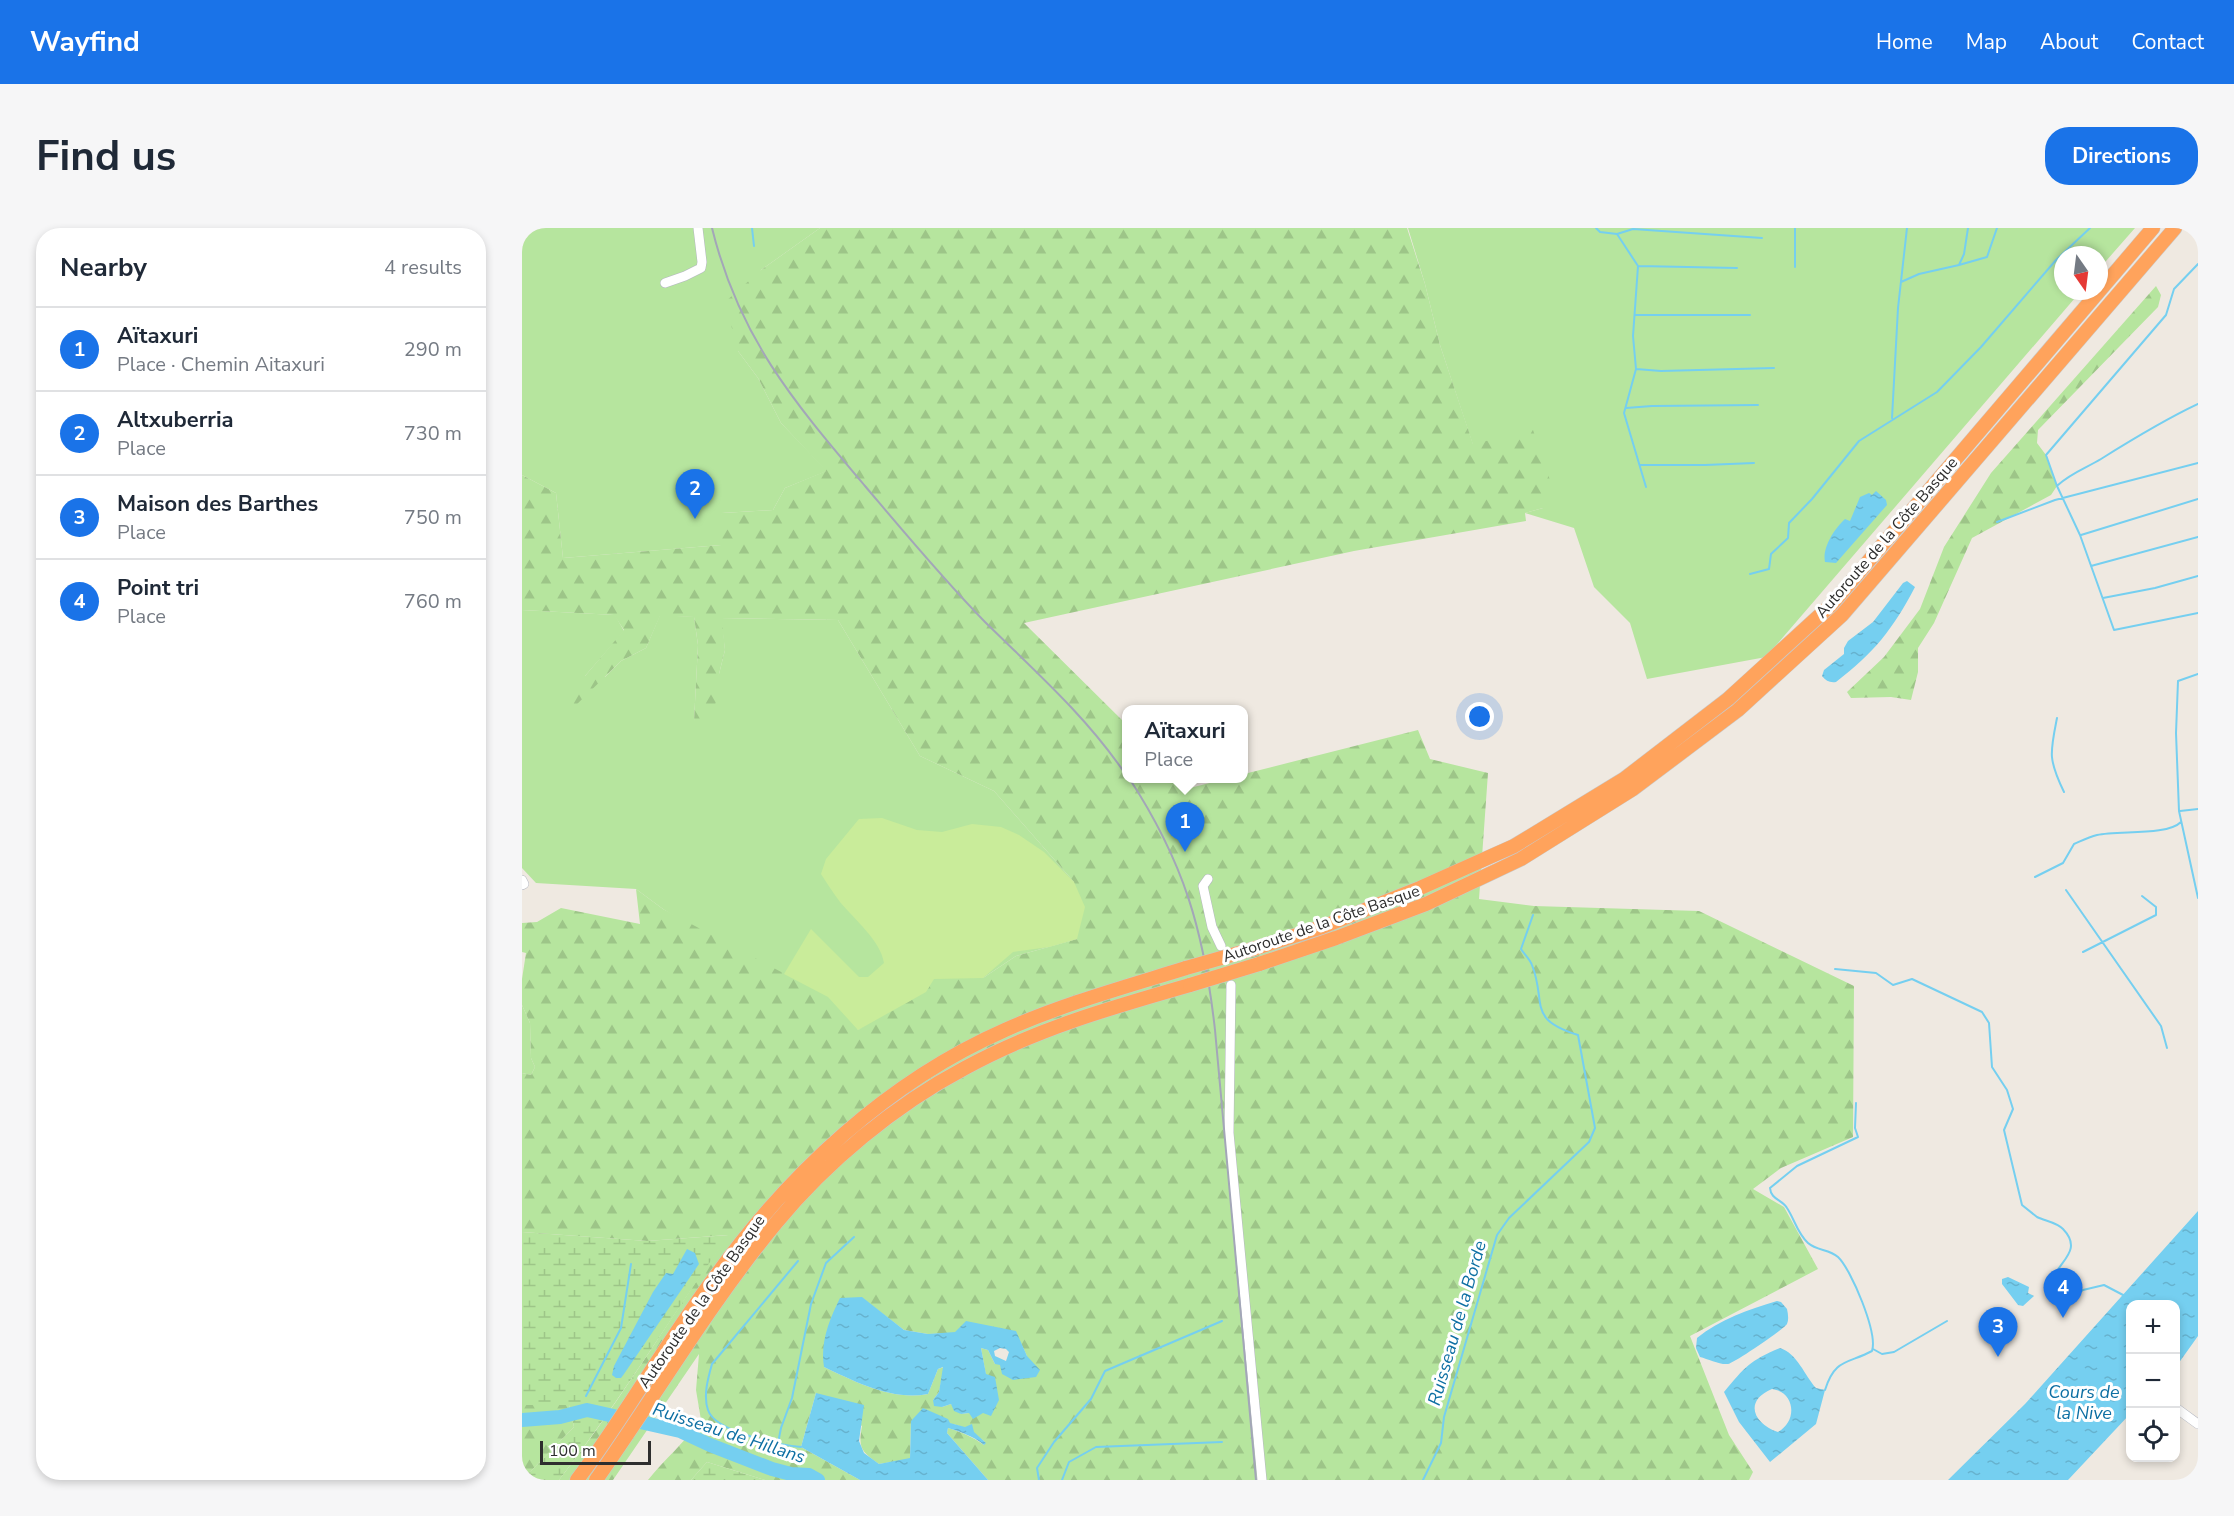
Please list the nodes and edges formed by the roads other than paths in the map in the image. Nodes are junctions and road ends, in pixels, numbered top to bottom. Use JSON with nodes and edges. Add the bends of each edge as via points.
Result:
{"nodes":[{"id":1,"x":698,"y":228,"type":"edge"},
{"id":2,"x":2153,"y":228,"type":"edge"},
{"id":3,"x":2175,"y":228,"type":"edge"},
{"id":4,"x":665,"y":283,"type":"dead end"},
{"id":5,"x":1208,"y":879,"type":"dead end"},
{"id":6,"x":1221,"y":946,"type":"dead end"},
{"id":7,"x":1231,"y":985,"type":"dead end"},
{"id":8,"x":2180,"y":1411,"type":"edge"},
{"id":9,"x":2198,"y":1424,"type":"edge"},
{"id":10,"x":577,"y":1480,"type":"edge"},
{"id":11,"x":596,"y":1480,"type":"edge"},
{"id":12,"x":1262,"y":1480,"type":"edge"}],
"edges":[{"from":1,"to":4,"type":"street","via":[[700,268]]},
{"from":2,"to":10,"type":"highway","name":"Autoroute de la Côte Basque","bridge":true,"via":[[1831,605],[1728,699],[1624,778],[1514,846],[1420,888],[1322,927],[1078,1002],[1005,1030],[920,1076],[869,1112],[789,1185],[756,1223],[707,1288]]},
{"from":3,"to":11,"type":"highway","name":"Autoroute de la Côte Basque","bridge":true,"via":[[1842,615],[1738,710],[1633,789],[1521,859],[1426,904],[1336,938],[1099,1011],[1012,1044],[919,1095],[878,1124],[776,1223],[723,1293]]},
{"from":5,"to":6,"type":"street","via":[[1203,886],[1212,927]]},
{"from":7,"to":12,"type":"street","via":[[1229,1133]]},
{"from":8,"to":9,"type":"street"}]}
